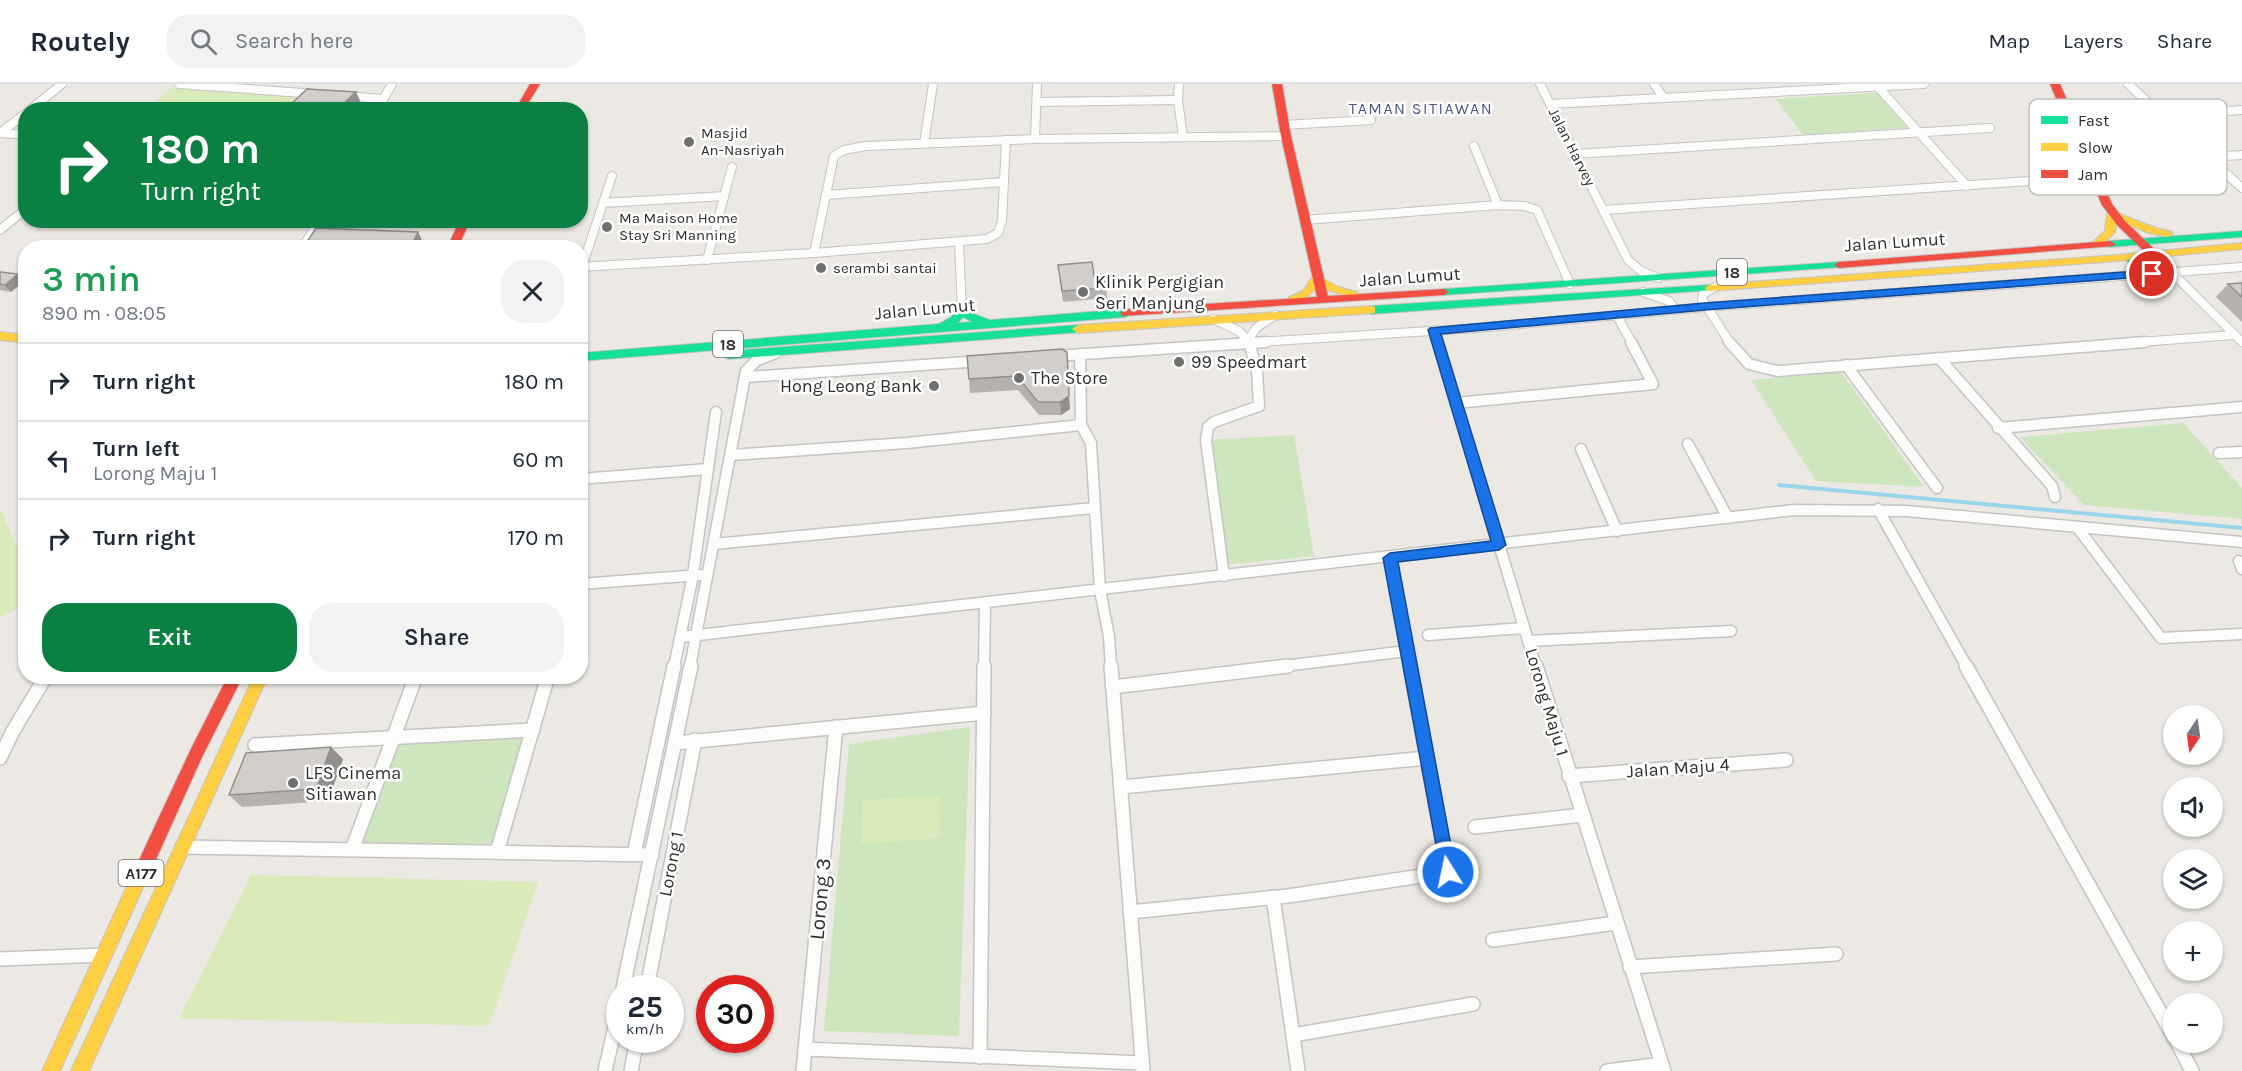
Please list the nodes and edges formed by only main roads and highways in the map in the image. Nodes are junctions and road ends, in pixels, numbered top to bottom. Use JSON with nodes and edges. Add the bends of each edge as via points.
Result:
{"nodes":[{"id":1,"x":529,"y":84,"type":"edge"},
{"id":2,"x":535,"y":84,"type":"edge"},
{"id":3,"x":547,"y":84,"type":"edge"},
{"id":4,"x":1277,"y":84,"type":"edge"},
{"id":5,"x":2055,"y":84,"type":"edge"},
{"id":6,"x":2061,"y":99,"type":"edge"},
{"id":7,"x":521,"y":102,"type":"edge"},
{"id":8,"x":523,"y":102,"type":"edge"},
{"id":9,"x":538,"y":102,"type":"edge"},
{"id":10,"x":2102,"y":195,"type":"edge"},
{"id":11,"x":2112,"y":214,"type":"junction"},
{"id":12,"x":2242,"y":234,"type":"edge"},
{"id":13,"x":2197,"y":237,"type":"junction"},
{"id":14,"x":2140,"y":241,"type":"junction"},
{"id":15,"x":2097,"y":244,"type":"junction"},
{"id":16,"x":2242,"y":246,"type":"edge"},
{"id":17,"x":2153,"y":254,"type":"junction"},
{"id":18,"x":2117,"y":258,"type":"junction"},
{"id":19,"x":2172,"y":273,"type":"road end"},
{"id":20,"x":1317,"y":278,"type":"junction"},
{"id":21,"x":1377,"y":298,"type":"junction"},
{"id":22,"x":1323,"y":300,"type":"junction"},
{"id":23,"x":1287,"y":301,"type":"junction"},
{"id":24,"x":1120,"y":312,"type":"junction"},
{"id":25,"x":1363,"y":312,"type":"junction"},
{"id":26,"x":1292,"y":315,"type":"junction"},
{"id":27,"x":1055,"y":317,"type":"junction"},
{"id":28,"x":987,"y":322,"type":"junction"},
{"id":29,"x":1157,"y":323,"type":"junction"},
{"id":30,"x":943,"y":326,"type":"junction"},
{"id":31,"x":1088,"y":328,"type":"junction"},
{"id":32,"x":0,"y":336,"type":"edge"},
{"id":33,"x":18,"y":338,"type":"edge"},
{"id":34,"x":588,"y":356,"type":"edge"},
{"id":35,"x":588,"y":367,"type":"edge"},
{"id":36,"x":232,"y":684,"type":"edge"},
{"id":37,"x":257,"y":684,"type":"edge"},
{"id":38,"x":51,"y":1071,"type":"edge"},
{"id":39,"x":80,"y":1071,"type":"edge"}],
"edges":[{"from":1,"to":7,"type":"main road"},
{"from":2,"to":8,"type":"main road"},
{"from":3,"to":9,"type":"main road"},
{"from":4,"to":20,"type":"main road"},
{"from":5,"to":6,"type":"main road"},
{"from":10,"to":11,"type":"main road"},
{"from":11,"to":13,"type":"main road","via":[[2153,231]]},
{"from":11,"to":14,"type":"main road"},
{"from":11,"to":15,"type":"main road","via":[[2112,233]]},
{"from":12,"to":13,"type":"main road","name":"Jalan Lumut","number":"18"},
{"from":13,"to":14,"type":"main road","name":"Jalan Lumut","number":"18"},
{"from":14,"to":15,"type":"main road","name":"Jalan Lumut","number":"18"},
{"from":14,"to":17,"type":"main road"},
{"from":15,"to":21,"type":"main road","name":"Jalan Lumut","number":"18"},
{"from":16,"to":17,"type":"main road","name":"Jalan Lumut","number":"18"},
{"from":17,"to":18,"type":"main road","name":"Jalan Lumut","number":"18"},
{"from":18,"to":19,"type":"main road"},
{"from":18,"to":25,"type":"main road","name":"Jalan Lumut","number":"18"},
{"from":20,"to":21,"type":"main road","via":[[1343,292]]},
{"from":20,"to":22,"type":"main road"},
{"from":20,"to":23,"type":"main road","via":[[1307,292]]},
{"from":21,"to":22,"type":"main road","name":"Jalan Lumut","number":"18"},
{"from":22,"to":23,"type":"main road","name":"Jalan Lumut","number":"18"},
{"from":22,"to":25,"type":"main road","via":[[1339,308]]},
{"from":22,"to":26,"type":"main road","via":[[1310,310]]},
{"from":23,"to":24,"type":"main road","name":"Jalan Lumut","number":"18"},
{"from":24,"to":27,"type":"main road","name":"Jalan Lumut","number":"18"},
{"from":24,"to":29,"type":"main road","via":[[1125,320]]},
{"from":25,"to":26,"type":"main road","name":"Jalan Lumut","number":"18"},
{"from":26,"to":29,"type":"main road","name":"Jalan Lumut","number":"18"},
{"from":27,"to":28,"type":"main road","name":"Jalan Lumut","number":"18"},
{"from":27,"to":31,"type":"main road","via":[[1077,319]]},
{"from":28,"to":30,"type":"main road","name":"Jalan Lumut","number":"18"},
{"from":28,"to":30,"type":"main road","via":[[962,310],[955,320]]},
{"from":29,"to":31,"type":"main road","name":"Jalan Lumut","number":"18"},
{"from":30,"to":34,"type":"main road","name":"Jalan Lumut","number":"18"},
{"from":31,"to":35,"type":"main road","name":"Jalan Lumut","number":"18"},
{"from":32,"to":33,"type":"main road"},
{"from":36,"to":38,"type":"main road","number":"A177"},
{"from":37,"to":39,"type":"main road","number":"A177"}]}
